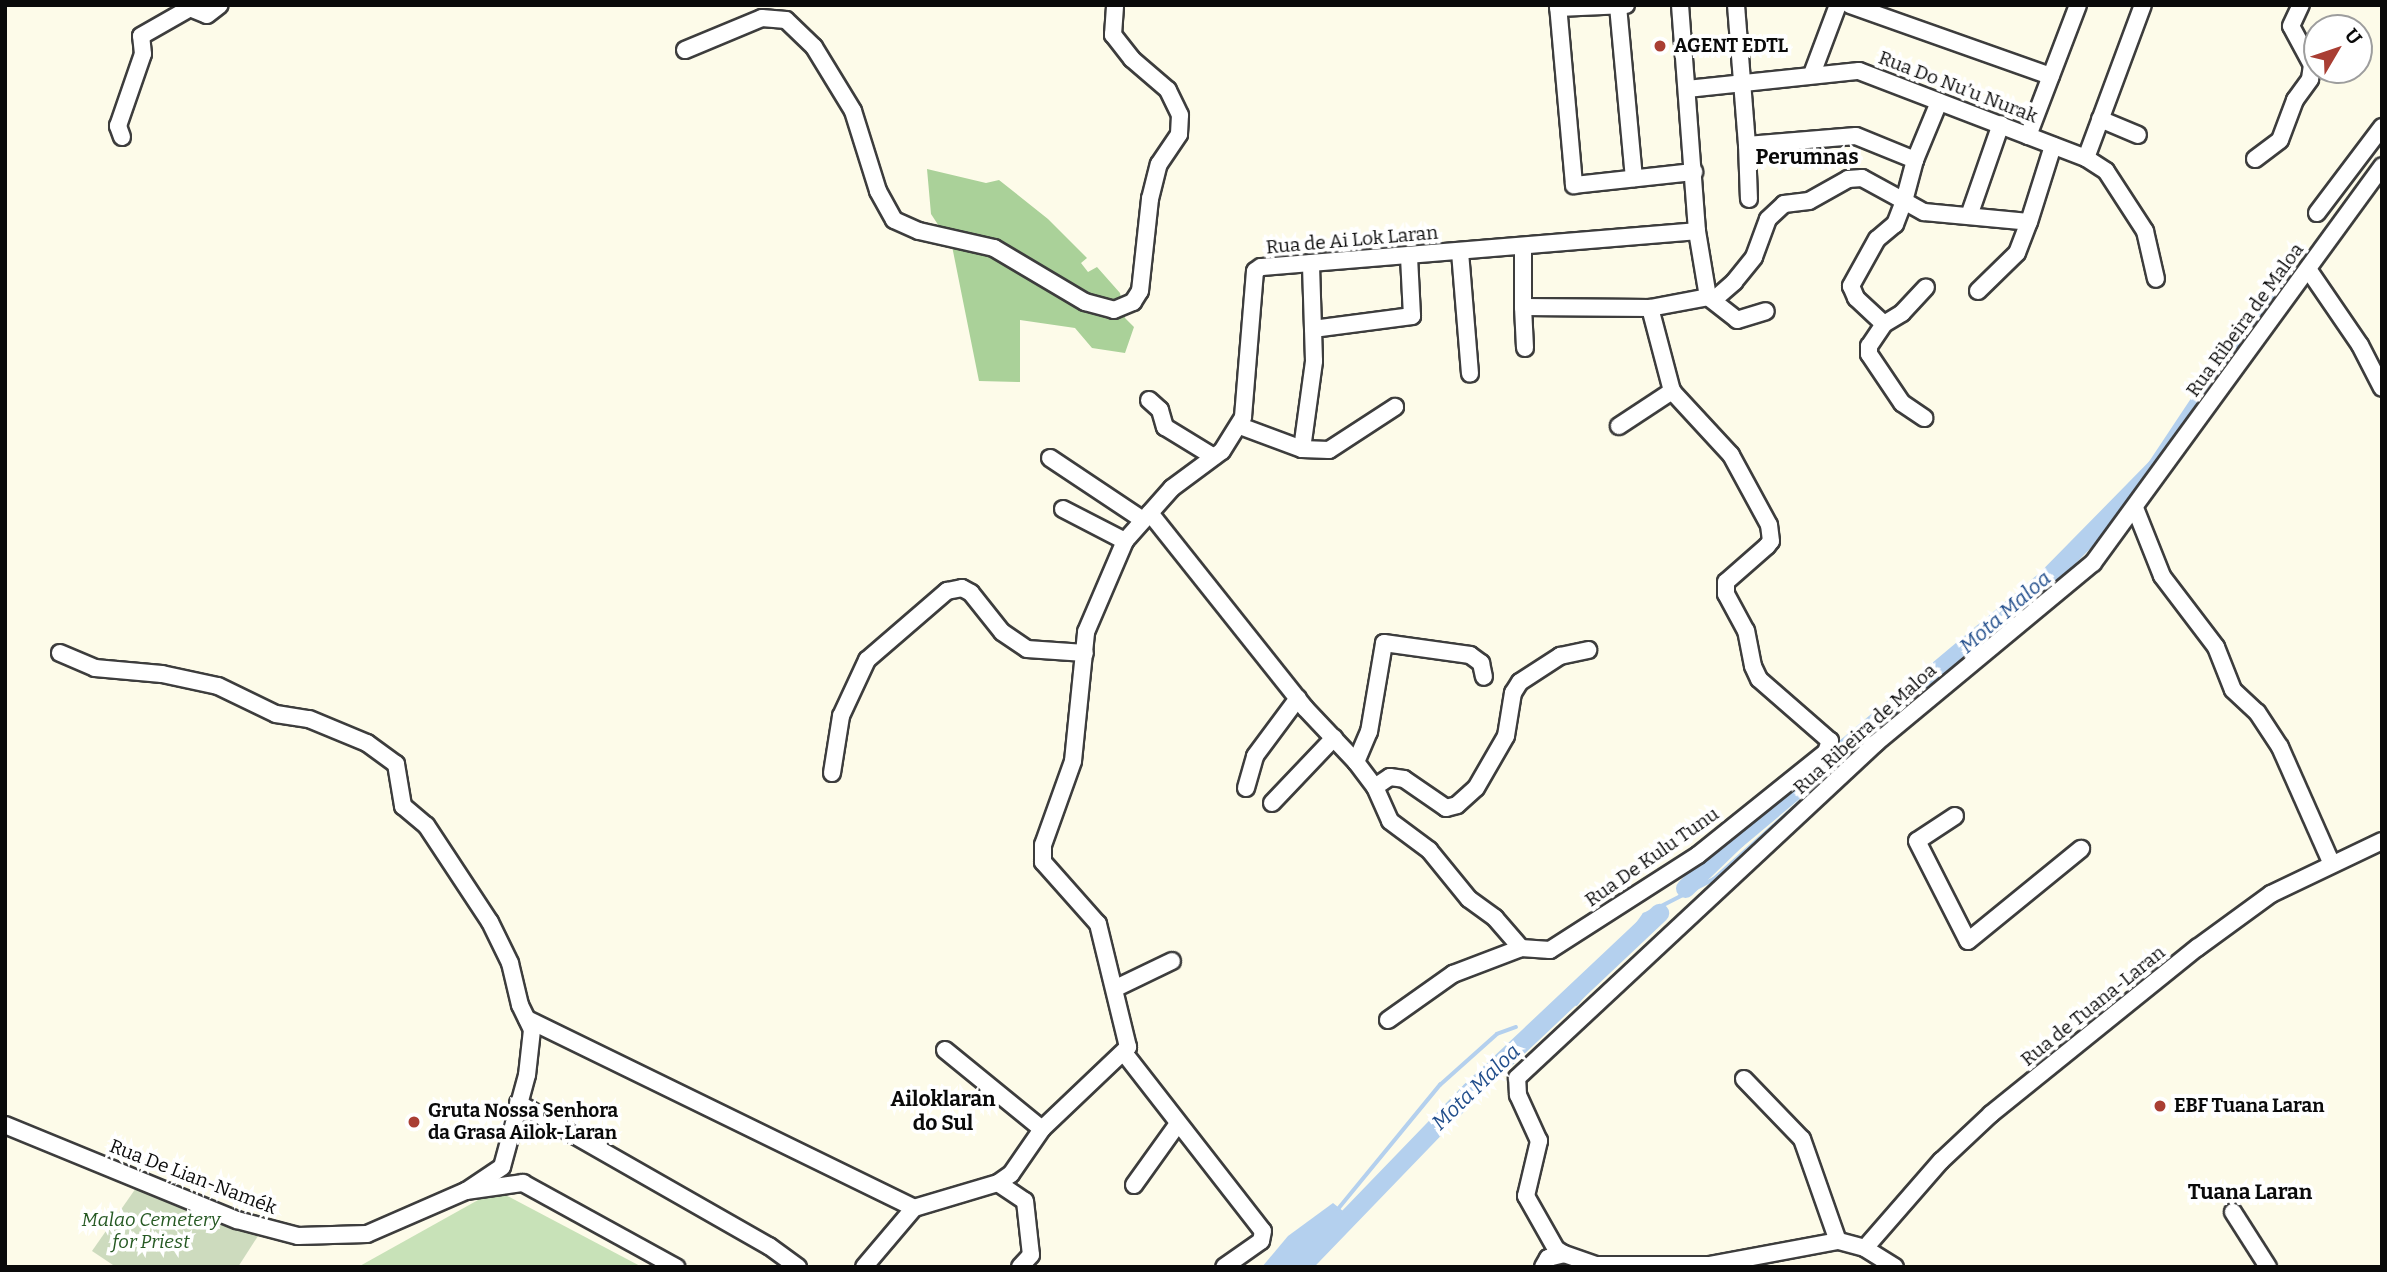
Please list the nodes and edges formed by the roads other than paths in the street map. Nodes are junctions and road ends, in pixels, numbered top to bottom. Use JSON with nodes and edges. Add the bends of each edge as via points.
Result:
{"nodes":[{"id":1,"x":220,"y":5,"type":"edge"},
{"id":2,"x":1115,"y":5,"type":"edge"},
{"id":3,"x":1628,"y":5,"type":"edge"},
{"id":4,"x":1680,"y":5,"type":"edge"},
{"id":5,"x":1736,"y":5,"type":"edge"},
{"id":6,"x":1838,"y":5,"type":"edge"},
{"id":7,"x":1850,"y":5,"type":"edge"},
{"id":8,"x":2078,"y":5,"type":"edge"},
{"id":9,"x":2143,"y":5,"type":"edge"},
{"id":10,"x":2301,"y":5,"type":"edge"},
{"id":11,"x":1618,"y":6,"type":"edge"},
{"id":12,"x":1558,"y":7,"type":"edge"},
{"id":13,"x":685,"y":50,"type":"dead end"},
{"id":14,"x":1812,"y":74,"type":"junction"},
{"id":15,"x":2051,"y":76,"type":"junction"},
{"id":16,"x":1742,"y":82,"type":"junction"},
{"id":17,"x":1687,"y":89,"type":"junction"},
{"id":18,"x":1939,"y":102,"type":"junction"},
{"id":19,"x":2100,"y":119,"type":"junction"},
{"id":20,"x":2001,"y":124,"type":"junction"},
{"id":21,"x":2382,"y":127,"type":"edge"},
{"id":22,"x":2138,"y":135,"type":"dead end"},
{"id":23,"x":2028,"y":136,"type":"junction"},
{"id":24,"x":122,"y":137,"type":"dead end"},
{"id":25,"x":1748,"y":145,"type":"junction"},
{"id":26,"x":2053,"y":146,"type":"junction"},
{"id":27,"x":2086,"y":158,"type":"junction"},
{"id":28,"x":2255,"y":159,"type":"dead end"},
{"id":29,"x":1915,"y":160,"type":"junction"},
{"id":30,"x":2382,"y":166,"type":"edge"},
{"id":31,"x":1694,"y":172,"type":"junction"},
{"id":32,"x":1634,"y":178,"type":"junction"},
{"id":33,"x":1749,"y":199,"type":"dead end"},
{"id":34,"x":1903,"y":201,"type":"junction"},
{"id":35,"x":1970,"y":213,"type":"junction"},
{"id":36,"x":2317,"y":213,"type":"dead end"},
{"id":37,"x":2029,"y":222,"type":"junction"},
{"id":38,"x":1697,"y":232,"type":"junction"},
{"id":39,"x":1523,"y":247,"type":"junction"},
{"id":40,"x":1460,"y":252,"type":"junction"},
{"id":41,"x":1409,"y":256,"type":"junction"},
{"id":42,"x":1311,"y":263,"type":"junction"},
{"id":43,"x":2308,"y":270,"type":"junction"},
{"id":44,"x":2156,"y":279,"type":"dead end"},
{"id":45,"x":1926,"y":287,"type":"dead end"},
{"id":46,"x":1978,"y":291,"type":"dead end"},
{"id":47,"x":1708,"y":297,"type":"junction"},
{"id":48,"x":1523,"y":307,"type":"junction"},
{"id":49,"x":1650,"y":307,"type":"junction"},
{"id":50,"x":1766,"y":311,"type":"dead end"},
{"id":51,"x":1884,"y":324,"type":"junction"},
{"id":52,"x":1313,"y":329,"type":"junction"},
{"id":53,"x":1525,"y":348,"type":"dead end"},
{"id":54,"x":1470,"y":374,"type":"dead end"},
{"id":55,"x":2382,"y":388,"type":"edge"},
{"id":56,"x":1672,"y":391,"type":"junction"},
{"id":57,"x":1149,"y":400,"type":"dead end"},
{"id":58,"x":1395,"y":407,"type":"dead end"},
{"id":59,"x":1924,"y":418,"type":"dead end"},
{"id":60,"x":1240,"y":426,"type":"junction"},
{"id":61,"x":1619,"y":426,"type":"dead end"},
{"id":62,"x":1302,"y":449,"type":"junction"},
{"id":63,"x":1214,"y":457,"type":"junction"},
{"id":64,"x":1050,"y":458,"type":"dead end"},
{"id":65,"x":2135,"y":508,"type":"junction"},
{"id":66,"x":1063,"y":509,"type":"dead end"},
{"id":67,"x":1147,"y":516,"type":"junction"},
{"id":68,"x":1125,"y":541,"type":"junction"},
{"id":69,"x":1588,"y":650,"type":"dead end"},
{"id":70,"x":60,"y":653,"type":"dead end"},
{"id":71,"x":1085,"y":653,"type":"junction"},
{"id":72,"x":1484,"y":677,"type":"dead end"},
{"id":73,"x":1298,"y":698,"type":"junction"},
{"id":74,"x":1334,"y":738,"type":"junction"},
{"id":75,"x":1356,"y":762,"type":"junction"},
{"id":76,"x":832,"y":773,"type":"dead end"},
{"id":77,"x":1375,"y":787,"type":"junction"},
{"id":78,"x":1247,"y":788,"type":"dead end"},
{"id":79,"x":1272,"y":803,"type":"dead end"},
{"id":80,"x":1955,"y":816,"type":"dead end"},
{"id":81,"x":2382,"y":841,"type":"edge"},
{"id":82,"x":2081,"y":849,"type":"dead end"},
{"id":83,"x":2331,"y":862,"type":"junction"},
{"id":84,"x":1521,"y":948,"type":"junction"},
{"id":85,"x":1172,"y":961,"type":"dead end"},
{"id":86,"x":1116,"y":988,"type":"junction"},
{"id":87,"x":527,"y":1019,"type":"junction"},
{"id":88,"x":1388,"y":1020,"type":"dead end"},
{"id":89,"x":945,"y":1050,"type":"dead end"},
{"id":90,"x":1125,"y":1054,"type":"junction"},
{"id":91,"x":1744,"y":1079,"type":"dead end"},
{"id":92,"x":518,"y":1103,"type":"junction"},
{"id":93,"x":5,"y":1125,"type":"edge"},
{"id":94,"x":1177,"y":1125,"type":"junction"},
{"id":95,"x":1042,"y":1129,"type":"junction"},
{"id":96,"x":998,"y":1183,"type":"junction"},
{"id":97,"x":1134,"y":1185,"type":"dead end"},
{"id":98,"x":466,"y":1191,"type":"junction"},
{"id":99,"x":914,"y":1208,"type":"junction"},
{"id":100,"x":2233,"y":1212,"type":"dead end"},
{"id":101,"x":1838,"y":1241,"type":"junction"},
{"id":102,"x":1865,"y":1248,"type":"junction"},
{"id":103,"x":1564,"y":1254,"type":"junction"},
{"id":104,"x":676,"y":1267,"type":"edge"},
{"id":105,"x":798,"y":1267,"type":"edge"},
{"id":106,"x":864,"y":1267,"type":"edge"},
{"id":107,"x":1020,"y":1267,"type":"edge"},
{"id":108,"x":1224,"y":1267,"type":"edge"},
{"id":109,"x":1543,"y":1267,"type":"edge"},
{"id":110,"x":1895,"y":1267,"type":"edge"},
{"id":111,"x":2269,"y":1267,"type":"edge"}],
"edges":[{"from":1,"to":24,"type":"street","via":[[207,15],[190,8],[141,36],[143,54],[118,126]]},
{"from":2,"to":13,"type":"street","via":[[1113,35],[1132,59],[1168,90],[1180,115],[1179,134],[1160,164],[1150,199],[1140,291],[1133,302],[1114,310],[1085,302],[994,248],[919,231],[894,220],[878,191],[853,111],[814,47],[786,20],[762,18]]},
{"from":3,"to":11,"type":"street"},
{"from":4,"to":17,"type":"street"},
{"from":5,"to":16,"type":"street"},
{"from":6,"to":14,"type":"street"},
{"from":7,"to":15,"type":"street"},
{"from":8,"to":15,"type":"street"},
{"from":9,"to":19,"type":"street"},
{"from":10,"to":28,"type":"street","via":[[2291,26],[2312,65],[2310,79],[2295,100],[2280,140]]},
{"from":11,"to":12,"type":"street"},
{"from":11,"to":32,"type":"street"},
{"from":12,"to":32,"type":"street","via":[[1574,185]]},
{"from":14,"to":16,"type":"street","name":"Rua Do Nu’u Nurak"},
{"from":14,"to":18,"type":"street","name":"Rua Do Nu’u Nurak","via":[[1859,71]]},
{"from":15,"to":23,"type":"street"},
{"from":16,"to":17,"type":"street","name":"Rua Do Nu’u Nurak"},
{"from":16,"to":25,"type":"street"},
{"from":17,"to":31,"type":"street"},
{"from":18,"to":20,"type":"street","name":"Rua Do Nu’u Nurak"},
{"from":18,"to":29,"type":"street"},
{"from":19,"to":22,"type":"street"},
{"from":19,"to":27,"type":"street"},
{"from":20,"to":23,"type":"street","name":"Rua Do Nu’u Nurak"},
{"from":20,"to":35,"type":"street"},
{"from":21,"to":36,"type":"street"},
{"from":23,"to":26,"type":"street","name":"Rua Do Nu’u Nurak"},
{"from":25,"to":29,"type":"street","via":[[1856,136]]},
{"from":25,"to":33,"type":"street"},
{"from":26,"to":27,"type":"street","name":"Rua Do Nu’u Nurak"},
{"from":26,"to":37,"type":"street"},
{"from":27,"to":44,"type":"street","via":[[2106,171],[2145,231]]},
{"from":29,"to":34,"type":"street"},
{"from":30,"to":43,"type":"street","name":"Rua Ribeira de Maloa"},
{"from":31,"to":32,"type":"street"},
{"from":31,"to":38,"type":"street"},
{"from":34,"to":35,"type":"street","via":[[1924,212]]},
{"from":34,"to":47,"type":"street","via":[[1862,178],[1848,179],[1809,201],[1784,205],[1768,219],[1754,257],[1725,291]]},
{"from":34,"to":51,"type":"street","via":[[1895,224],[1877,239],[1851,286],[1856,299]]},
{"from":35,"to":37,"type":"street"},
{"from":37,"to":46,"type":"street","via":[[2017,253]]},
{"from":38,"to":39,"type":"street","name":"Rua de Ai Lok Laran"},
{"from":38,"to":47,"type":"street"},
{"from":39,"to":40,"type":"street","name":"Rua de Ai Lok Laran"},
{"from":39,"to":48,"type":"street"},
{"from":40,"to":41,"type":"street","name":"Rua de Ai Lok Laran"},
{"from":40,"to":54,"type":"street"},
{"from":41,"to":42,"type":"street","name":"Rua de Ai Lok Laran"},
{"from":41,"to":52,"type":"street","via":[[1412,316]]},
{"from":42,"to":52,"type":"street"},
{"from":42,"to":60,"type":"street","name":"Rua de Ai Lok Laran","via":[[1255,271]]},
{"from":43,"to":55,"type":"street","via":[[2360,345]]},
{"from":43,"to":65,"type":"street","name":"Rua Ribeira de Maloa"},
{"from":45,"to":51,"type":"street","via":[[1902,313]]},
{"from":47,"to":49,"type":"street"},
{"from":47,"to":50,"type":"street","via":[[1737,320]]},
{"from":48,"to":49,"type":"street"},
{"from":48,"to":53,"type":"street"},
{"from":49,"to":56,"type":"street","name":"Rua De Kulu Tunu"},
{"from":51,"to":59,"type":"street","via":[[1869,346],[1869,354],[1902,403]]},
{"from":52,"to":62,"type":"street","via":[[1314,361]]},
{"from":56,"to":61,"type":"street"},
{"from":56,"to":84,"type":"street","name":"Rua De Kulu Tunu","via":[[1731,455],[1769,525],[1771,541],[1726,582],[1726,594],[1746,631],[1759,679],[1830,741],[1826,752],[1797,777],[1653,886],[1550,950]]},
{"from":57,"to":63,"type":"street","via":[[1160,410],[1166,427]]},
{"from":58,"to":62,"type":"street","via":[[1329,450]]},
{"from":60,"to":62,"type":"street"},
{"from":60,"to":63,"type":"street"},
{"from":63,"to":67,"type":"street","via":[[1172,488]]},
{"from":64,"to":67,"type":"street"},
{"from":65,"to":83,"type":"street","via":[[2162,576],[2216,647],[2233,690],[2257,712],[2280,747]]},
{"from":65,"to":103,"type":"street","name":"Rua Ribeira de Maloa","via":[[2093,563],[1876,743],[1517,1078],[1518,1095],[1539,1141],[1526,1196],[1556,1249]]},
{"from":66,"to":68,"type":"street"},
{"from":67,"to":68,"type":"street"},
{"from":67,"to":73,"type":"street"},
{"from":68,"to":71,"type":"street","via":[[1087,632]]},
{"from":69,"to":77,"type":"street","via":[[1560,656],[1520,682],[1513,693],[1506,736],[1476,788],[1457,805],[1446,808],[1404,779],[1390,777]]},
{"from":70,"to":87,"type":"street","via":[[95,668],[162,674],[218,686],[276,714],[309,719],[367,743],[396,764],[402,806],[426,825],[490,922],[510,963]]},
{"from":71,"to":76,"type":"street","via":[[1027,649],[1002,632],[971,593],[962,588],[947,591],[867,660],[841,716]]},
{"from":71,"to":86,"type":"street","via":[[1073,761],[1043,845],[1043,862],[1098,924]]},
{"from":72,"to":75,"type":"street","via":[[1481,663],[1470,655],[1384,643],[1369,732]]},
{"from":73,"to":74,"type":"street"},
{"from":73,"to":78,"type":"street","via":[[1255,756]]},
{"from":74,"to":75,"type":"street"},
{"from":74,"to":79,"type":"street"},
{"from":75,"to":77,"type":"street"},
{"from":77,"to":84,"type":"street","via":[[1390,821],[1429,850],[1469,899],[1495,918]]},
{"from":80,"to":82,"type":"street","via":[[1917,841],[1968,941]]},
{"from":81,"to":83,"type":"street","name":"Rua de Tuana-Laran"},
{"from":83,"to":102,"type":"street","name":"Rua de Tuana-Laran","via":[[2252,907],[2056,1062],[1941,1161]]},
{"from":84,"to":88,"type":"street","via":[[1453,974]]},
{"from":85,"to":86,"type":"street"},
{"from":86,"to":90,"type":"street","via":[[1129,1036]]},
{"from":87,"to":92,"type":"street","via":[[533,1030]]},
{"from":87,"to":99,"type":"street"},
{"from":89,"to":95,"type":"street"},
{"from":90,"to":94,"type":"street"},
{"from":90,"to":95,"type":"street"},
{"from":91,"to":101,"type":"street","via":[[1802,1139]]},
{"from":92,"to":98,"type":"street","via":[[502,1167]]},
{"from":92,"to":105,"type":"street","via":[[769,1245]]},
{"from":93,"to":98,"type":"street","name":"Rua De Lian-Namék","via":[[237,1220],[298,1236],[367,1234]]},
{"from":94,"to":97,"type":"street"},
{"from":94,"to":108,"type":"street","via":[[1263,1231],[1261,1241]]},
{"from":95,"to":96,"type":"street","via":[[1011,1174]]},
{"from":96,"to":99,"type":"street"},
{"from":96,"to":107,"type":"street","via":[[1025,1201],[1031,1255]]},
{"from":98,"to":104,"type":"street","name":"Rua De Lian-Namék","via":[[523,1182]]},
{"from":99,"to":106,"type":"street"},
{"from":100,"to":111,"type":"street"},
{"from":101,"to":102,"type":"street"},
{"from":101,"to":103,"type":"street","via":[[1710,1265],[1596,1265]]},
{"from":102,"to":110,"type":"street"},
{"from":103,"to":109,"type":"street","via":[[1548,1258]]}]}
